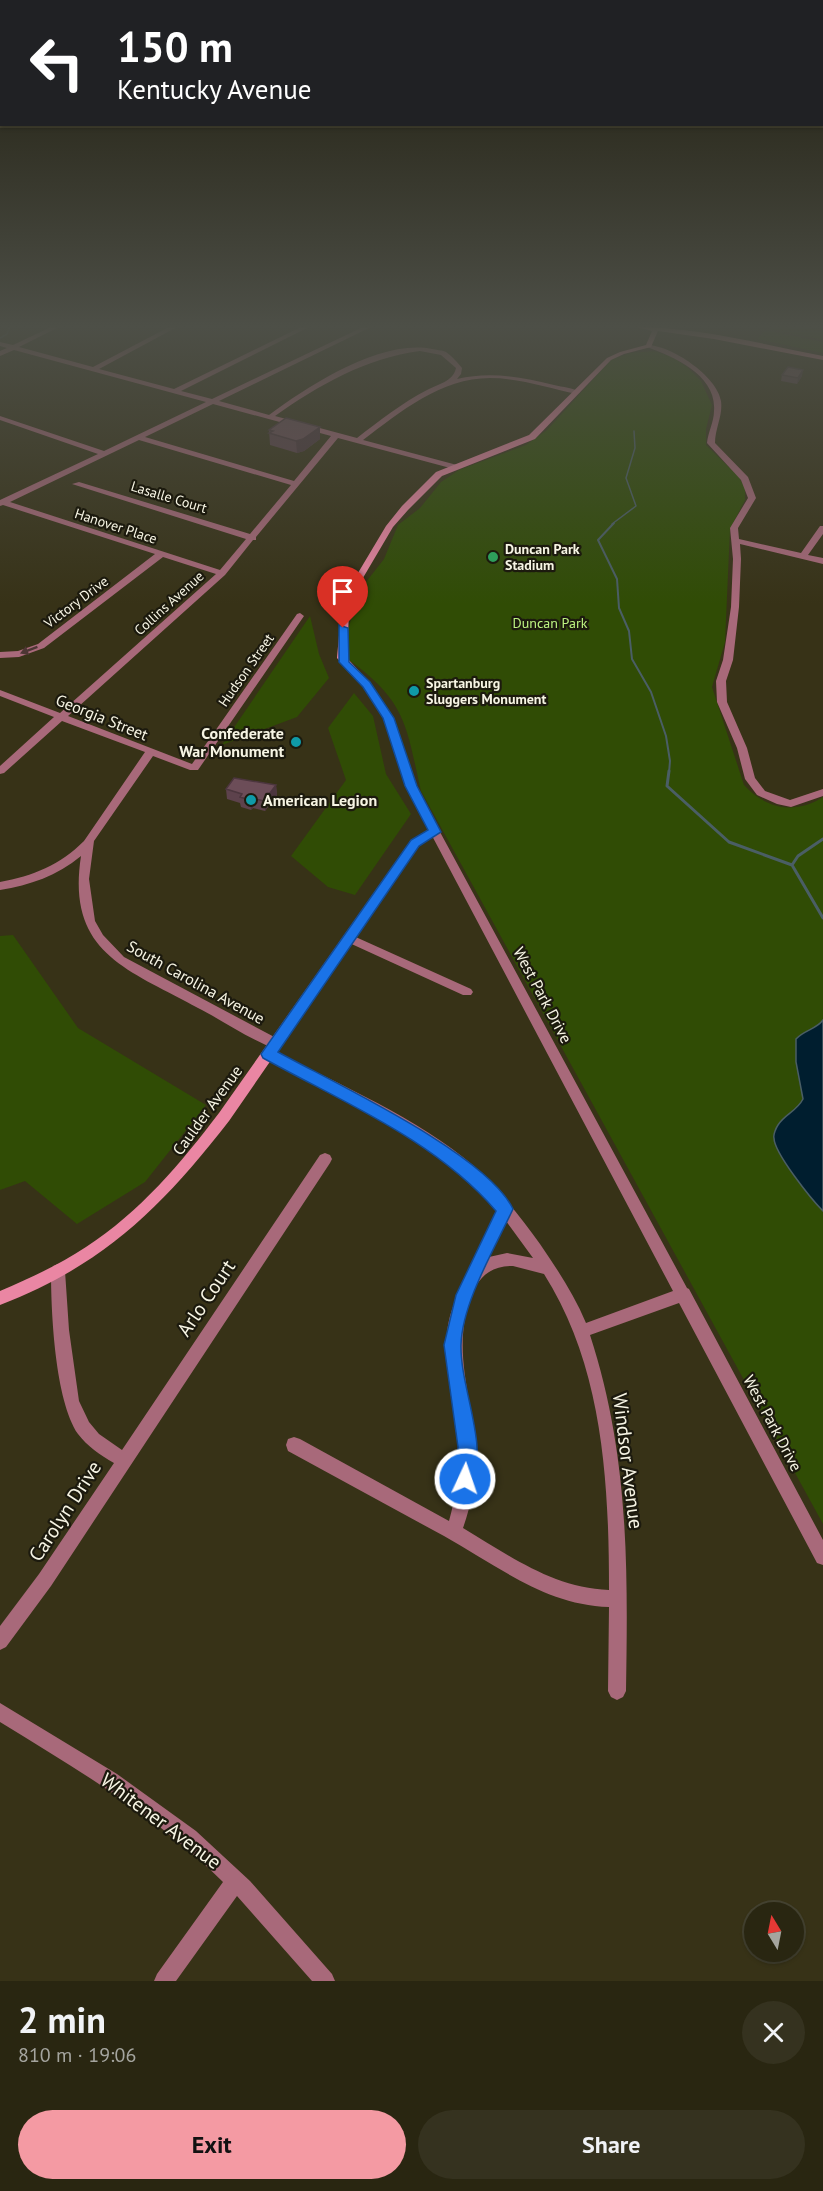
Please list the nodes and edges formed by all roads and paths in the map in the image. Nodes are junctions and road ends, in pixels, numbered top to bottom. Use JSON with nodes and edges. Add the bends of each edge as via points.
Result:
{"nodes":[{"id":1,"x":4,"y":419,"type":"edge"},
{"id":2,"x":179,"y":419,"type":"edge"},
{"id":3,"x":279,"y":419,"type":"edge"},
{"id":4,"x":386,"y":419,"type":"edge"},
{"id":5,"x":550,"y":419,"type":"edge"},
{"id":6,"x":716,"y":419,"type":"edge"},
{"id":7,"x":336,"y":435,"type":"junction"},
{"id":8,"x":140,"y":438,"type":"junction"},
{"id":9,"x":359,"y":440,"type":"junction"},
{"id":10,"x":105,"y":454,"type":"junction"},
{"id":11,"x":433,"y":461,"type":"junction"},
{"id":12,"x":466,"y":462,"type":"junction"},
{"id":13,"x":454,"y":467,"type":"junction"},
{"id":14,"x":439,"y":474,"type":"junction"},
{"id":15,"x":76,"y":484,"type":"dead end"},
{"id":16,"x":296,"y":484,"type":"junction"},
{"id":17,"x":1,"y":503,"type":"edge"},
{"id":18,"x":823,"y":528,"type":"edge"},
{"id":19,"x":253,"y":537,"type":"junction"},
{"id":20,"x":735,"y":540,"type":"junction"},
{"id":21,"x":161,"y":554,"type":"junction"},
{"id":22,"x":802,"y":556,"type":"junction"},
{"id":23,"x":823,"y":561,"type":"edge"},
{"id":24,"x":222,"y":573,"type":"junction"},
{"id":25,"x":300,"y":616,"type":"dead end"},
{"id":26,"x":0,"y":655,"type":"edge"},
{"id":27,"x":0,"y":693,"type":"edge"},
{"id":28,"x":61,"y":717,"type":"junction"},
{"id":29,"x":150,"y":752,"type":"junction"},
{"id":30,"x":194,"y":768,"type":"joint"},
{"id":31,"x":0,"y":771,"type":"edge"},
{"id":32,"x":823,"y":792,"type":"edge"},
{"id":33,"x":435,"y":832,"type":"junction"},
{"id":34,"x":89,"y":841,"type":"junction"},
{"id":35,"x":0,"y":886,"type":"edge"},
{"id":36,"x":350,"y":938,"type":"junction"},
{"id":37,"x":467,"y":992,"type":"dead end"},
{"id":38,"x":272,"y":1049,"type":"junction"},
{"id":39,"x":325,"y":1159,"type":"dead end"},
{"id":40,"x":505,"y":1209,"type":"junction"},
{"id":41,"x":549,"y":1268,"type":"junction"},
{"id":42,"x":58,"y":1271,"type":"junction"},
{"id":43,"x":475,"y":1271,"type":"junction"},
{"id":44,"x":684,"y":1294,"type":"junction"},
{"id":45,"x":0,"y":1298,"type":"edge"},
{"id":46,"x":582,"y":1331,"type":"junction"},
{"id":47,"x":294,"y":1445,"type":"dead end"},
{"id":48,"x":124,"y":1460,"type":"junction"},
{"id":49,"x":453,"y":1532,"type":"junction"},
{"id":50,"x":823,"y":1557,"type":"edge"},
{"id":51,"x":618,"y":1599,"type":"junction"},
{"id":52,"x":0,"y":1641,"type":"edge"},
{"id":53,"x":617,"y":1691,"type":"dead end"},
{"id":54,"x":0,"y":1712,"type":"edge"},
{"id":55,"x":236,"y":1881,"type":"junction"},
{"id":56,"x":164,"y":1981,"type":"edge"},
{"id":57,"x":325,"y":1981,"type":"edge"}],
"edges":[{"from":1,"to":10,"type":"street"},
{"from":2,"to":8,"type":"street"},
{"from":3,"to":7,"type":"street"},
{"from":4,"to":9,"type":"street"},
{"from":5,"to":12,"type":"street","name":"West Park Drive","via":[[532,438]]},
{"from":6,"to":20,"type":"street","via":[[711,443],[752,491],[750,504],[734,528]]},
{"from":7,"to":9,"type":"street"},
{"from":7,"to":16,"type":"street","name":"Collins Avenue"},
{"from":8,"to":10,"type":"street"},
{"from":8,"to":16,"type":"street"},
{"from":9,"to":11,"type":"street"},
{"from":10,"to":17,"type":"street"},
{"from":11,"to":12,"type":"street"},
{"from":11,"to":13,"type":"street"},
{"from":11,"to":14,"type":"street","via":[[439,466]]},
{"from":12,"to":13,"type":"street","name":"West Park Drive"},
{"from":13,"to":14,"type":"street","name":"West Park Drive"},
{"from":14,"to":33,"type":"street","name":"West Park Drive","via":[[393,522],[358,579],[345,612],[342,645],[344,662],[367,685],[388,718],[411,786]]},
{"from":15,"to":19,"type":"street","name":"Lasalle Court"},
{"from":16,"to":19,"type":"street","name":"Collins Avenue"},
{"from":17,"to":21,"type":"street","name":"Hanover Place"},
{"from":18,"to":22,"type":"street"},
{"from":19,"to":24,"type":"street","name":"Collins Avenue"},
{"from":20,"to":22,"type":"street"},
{"from":20,"to":32,"type":"street","via":[[735,608],[721,681],[722,702],[742,748],[750,779],[761,793],[791,804]]},
{"from":21,"to":24,"type":"street","name":"Hanover Place"},
{"from":21,"to":26,"type":"street","name":"Victory Drive","one_way":true,"via":[[40,646],[19,654]]},
{"from":22,"to":23,"type":"street"},
{"from":24,"to":28,"type":"street","name":"Collins Avenue"},
{"from":25,"to":30,"type":"street","name":"Hudson Street"},
{"from":27,"to":28,"type":"street","name":"Georgia Street"},
{"from":28,"to":29,"type":"street","name":"Georgia Street"},
{"from":28,"to":31,"type":"street","name":"Collins Avenue"},
{"from":29,"to":30,"type":"street","name":"Georgia Street"},
{"from":29,"to":34,"type":"street","name":"South Carolina Avenue"},
{"from":33,"to":36,"type":"street","name":"Caulder Avenue","via":[[415,843]]},
{"from":33,"to":44,"type":"street","name":"West Park Drive"},
{"from":34,"to":35,"type":"street","via":[[52,872]]},
{"from":34,"to":38,"type":"street","name":"South Carolina Avenue","via":[[83,879],[87,914],[112,954]]},
{"from":36,"to":37,"type":"street"},
{"from":36,"to":38,"type":"street","name":"Caulder Avenue"},
{"from":38,"to":40,"type":"street","name":"South Carolina Avenue","via":[[441,1149]]},
{"from":38,"to":42,"type":"street","name":"Caulder Avenue","via":[[162,1194],[120,1231]]},
{"from":39,"to":48,"type":"street","name":"Arlo Court"},
{"from":40,"to":41,"type":"street","name":"Windsor Avenue"},
{"from":40,"to":43,"type":"street"},
{"from":41,"to":43,"type":"street","via":[[508,1259]]},
{"from":41,"to":46,"type":"street","name":"Windsor Avenue"},
{"from":42,"to":45,"type":"street","name":"Caulder Avenue"},
{"from":42,"to":48,"type":"street","name":"Carolyn Drive","via":[[70,1401],[75,1416],[89,1436]]},
{"from":43,"to":49,"type":"street","via":[[459,1311],[452,1345],[467,1447],[459,1517]]},
{"from":44,"to":46,"type":"street"},
{"from":44,"to":50,"type":"street","name":"West Park Drive"},
{"from":46,"to":51,"type":"street","name":"Windsor Avenue","via":[[595,1378],[613,1484]]},
{"from":47,"to":49,"type":"street"},
{"from":48,"to":52,"type":"street","name":"Carolyn Drive"},
{"from":49,"to":51,"type":"street","via":[[544,1586],[591,1598]]},
{"from":51,"to":53,"type":"street","name":"Windsor Avenue"},
{"from":54,"to":55,"type":"street","name":"Whitener Avenue","via":[[146,1805]]},
{"from":55,"to":56,"type":"street"},
{"from":55,"to":57,"type":"street","name":"Whitener Avenue"}]}
